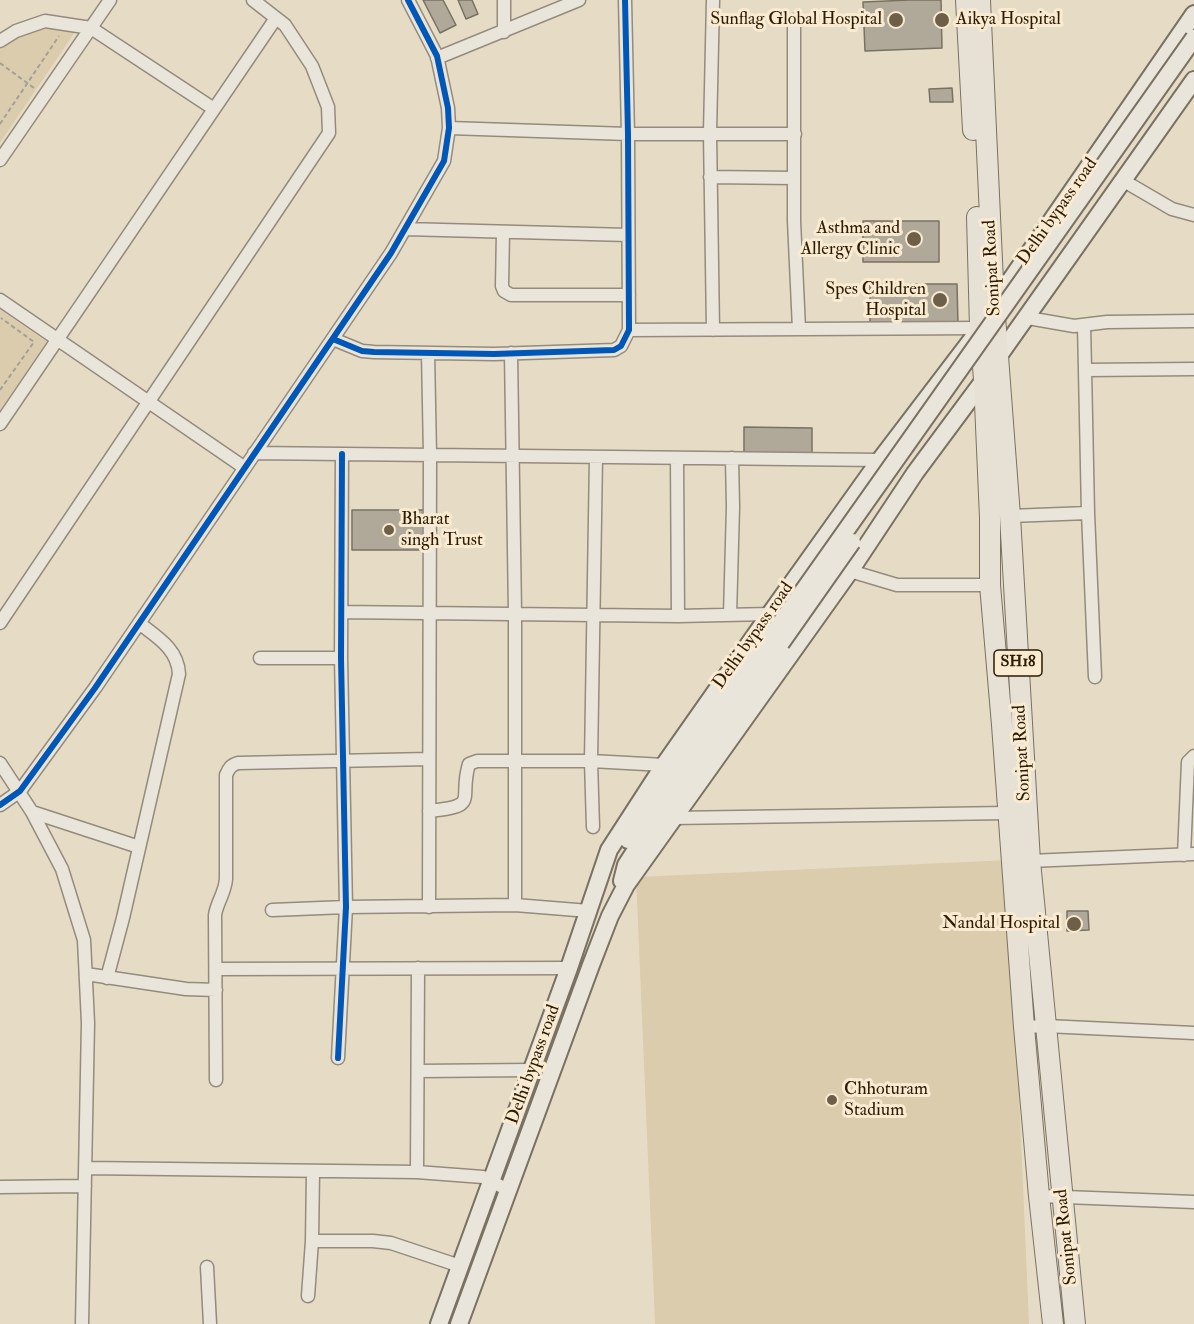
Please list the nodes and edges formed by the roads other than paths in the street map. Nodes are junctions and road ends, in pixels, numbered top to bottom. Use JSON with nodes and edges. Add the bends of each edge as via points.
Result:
{"nodes":[{"id":1,"x":110,"y":0,"type":"edge"},
{"id":2,"x":253,"y":0,"type":"edge"},
{"id":3,"x":408,"y":0,"type":"edge"},
{"id":4,"x":504,"y":0,"type":"edge"},
{"id":5,"x":579,"y":0,"type":"edge"},
{"id":6,"x":625,"y":0,"type":"edge"},
{"id":7,"x":713,"y":0,"type":"edge"},
{"id":8,"x":966,"y":0,"type":"edge"},
{"id":9,"x":980,"y":0,"type":"edge"},
{"id":10,"x":1194,"y":14,"type":"edge"},
{"id":11,"x":276,"y":18,"type":"junction"},
{"id":12,"x":794,"y":20,"type":"dead end"},
{"id":13,"x":91,"y":28,"type":"junction"},
{"id":14,"x":504,"y":32,"type":"junction"},
{"id":15,"x":1194,"y":38,"type":"edge"},
{"id":16,"x":0,"y":41,"type":"edge"},
{"id":17,"x":1194,"y":55,"type":"edge"},
{"id":18,"x":437,"y":58,"type":"junction"},
{"id":19,"x":1194,"y":80,"type":"edge"},
{"id":20,"x":214,"y":109,"type":"junction"},
{"id":21,"x":449,"y":128,"type":"junction"},
{"id":22,"x":628,"y":134,"type":"junction"},
{"id":23,"x":710,"y":134,"type":"junction"},
{"id":24,"x":795,"y":134,"type":"junction"},
{"id":25,"x":0,"y":160,"type":"edge"},
{"id":26,"x":710,"y":177,"type":"junction"},
{"id":27,"x":794,"y":178,"type":"junction"},
{"id":28,"x":1124,"y":182,"type":"junction"},
{"id":29,"x":1194,"y":215,"type":"edge"},
{"id":30,"x":405,"y":229,"type":"junction"},
{"id":31,"x":503,"y":232,"type":"junction"},
{"id":32,"x":628,"y":235,"type":"junction"},
{"id":33,"x":630,"y":295,"type":"junction"},
{"id":34,"x":0,"y":300,"type":"edge"},
{"id":35,"x":994,"y":303,"type":"junction"},
{"id":36,"x":1028,"y":318,"type":"junction"},
{"id":37,"x":1194,"y":321,"type":"edge"},
{"id":38,"x":1084,"y":325,"type":"junction"},
{"id":39,"x":800,"y":328,"type":"junction"},
{"id":40,"x":980,"y":328,"type":"junction"},
{"id":41,"x":629,"y":330,"type":"junction"},
{"id":42,"x":713,"y":330,"type":"junction"},
{"id":43,"x":333,"y":339,"type":"junction"},
{"id":44,"x":58,"y":340,"type":"junction"},
{"id":45,"x":428,"y":353,"type":"junction"},
{"id":46,"x":511,"y":353,"type":"junction"},
{"id":47,"x":998,"y":357,"type":"junction"},
{"id":48,"x":1194,"y":369,"type":"edge"},
{"id":49,"x":1085,"y":370,"type":"junction"},
{"id":50,"x":984,"y":380,"type":"junction"},
{"id":51,"x":149,"y":402,"type":"junction"},
{"id":52,"x":0,"y":424,"type":"edge"},
{"id":53,"x":254,"y":453,"type":"junction"},
{"id":54,"x":342,"y":454,"type":"junction"},
{"id":55,"x":430,"y":455,"type":"junction"},
{"id":56,"x":513,"y":456,"type":"junction"},
{"id":57,"x":596,"y":457,"type":"junction"},
{"id":58,"x":676,"y":458,"type":"junction"},
{"id":59,"x":732,"y":458,"type":"junction"},
{"id":60,"x":880,"y":460,"type":"junction"},
{"id":61,"x":244,"y":468,"type":"junction"},
{"id":62,"x":1088,"y":513,"type":"junction"},
{"id":63,"x":1010,"y":516,"type":"junction"},
{"id":64,"x":849,"y":571,"type":"junction"},
{"id":65,"x":990,"y":585,"type":"junction"},
{"id":66,"x":342,"y":612,"type":"junction"},
{"id":67,"x":429,"y":612,"type":"junction"},
{"id":68,"x":515,"y":613,"type":"junction"},
{"id":69,"x":594,"y":614,"type":"junction"},
{"id":70,"x":770,"y":614,"type":"junction"},
{"id":71,"x":730,"y":615,"type":"junction"},
{"id":72,"x":678,"y":616,"type":"junction"},
{"id":73,"x":0,"y":623,"type":"edge"},
{"id":74,"x":139,"y":623,"type":"junction"},
{"id":75,"x":776,"y":639,"type":"junction"},
{"id":76,"x":260,"y":658,"type":"dead end"},
{"id":77,"x":341,"y":658,"type":"junction"},
{"id":78,"x":1095,"y":677,"type":"dead end"},
{"id":79,"x":1012,"y":725,"type":"junction"},
{"id":80,"x":1194,"y":756,"type":"edge"},
{"id":81,"x":429,"y":759,"type":"junction"},
{"id":82,"x":343,"y":761,"type":"junction"},
{"id":83,"x":514,"y":761,"type":"junction"},
{"id":84,"x":591,"y":762,"type":"junction"},
{"id":85,"x":0,"y":763,"type":"edge"},
{"id":86,"x":664,"y":765,"type":"junction"},
{"id":87,"x":20,"y":791,"type":"junction"},
{"id":88,"x":0,"y":805,"type":"edge"},
{"id":89,"x":429,"y":811,"type":"junction"},
{"id":90,"x":32,"y":812,"type":"junction"},
{"id":91,"x":1007,"y":813,"type":"junction"},
{"id":92,"x":672,"y":818,"type":"junction"},
{"id":93,"x":592,"y":826,"type":"dead end"},
{"id":94,"x":140,"y":848,"type":"junction"},
{"id":95,"x":1189,"y":855,"type":"edge"},
{"id":96,"x":1030,"y":861,"type":"junction"},
{"id":97,"x":600,"y":874,"type":"junction"},
{"id":98,"x":621,"y":894,"type":"junction"},
{"id":99,"x":515,"y":905,"type":"junction"},
{"id":100,"x":346,"y":907,"type":"junction"},
{"id":101,"x":429,"y":907,"type":"junction"},
{"id":102,"x":272,"y":910,"type":"dead end"},
{"id":103,"x":589,"y":911,"type":"junction"},
{"id":104,"x":418,"y":968,"type":"junction"},
{"id":105,"x":569,"y":968,"type":"junction"},
{"id":106,"x":216,"y":969,"type":"junction"},
{"id":107,"x":343,"y":969,"type":"junction"},
{"id":108,"x":86,"y":974,"type":"junction"},
{"id":109,"x":107,"y":978,"type":"junction"},
{"id":110,"x":216,"y":990,"type":"junction"},
{"id":111,"x":1046,"y":1026,"type":"junction"},
{"id":112,"x":1024,"y":1028,"type":"junction"},
{"id":113,"x":1194,"y":1033,"type":"edge"},
{"id":114,"x":338,"y":1058,"type":"dead end"},
{"id":115,"x":532,"y":1070,"type":"junction"},
{"id":116,"x":418,"y":1071,"type":"junction"},
{"id":117,"x":216,"y":1080,"type":"dead end"},
{"id":118,"x":86,"y":1168,"type":"junction"},
{"id":119,"x":312,"y":1172,"type":"junction"},
{"id":120,"x":417,"y":1172,"type":"junction"},
{"id":121,"x":493,"y":1181,"type":"junction"},
{"id":122,"x":85,"y":1186,"type":"junction"},
{"id":123,"x":0,"y":1187,"type":"edge"},
{"id":124,"x":508,"y":1190,"type":"junction"},
{"id":125,"x":1038,"y":1196,"type":"junction"},
{"id":126,"x":1063,"y":1196,"type":"junction"},
{"id":127,"x":1194,"y":1202,"type":"edge"},
{"id":128,"x":312,"y":1241,"type":"junction"},
{"id":129,"x":460,"y":1266,"type":"junction"},
{"id":130,"x":207,"y":1267,"type":"dead end"},
{"id":131,"x":308,"y":1296,"type":"dead end"},
{"id":132,"x":82,"y":1324,"type":"edge"},
{"id":133,"x":210,"y":1324,"type":"edge"},
{"id":134,"x":439,"y":1324,"type":"edge"},
{"id":135,"x":459,"y":1324,"type":"edge"},
{"id":136,"x":1053,"y":1324,"type":"edge"},
{"id":137,"x":1075,"y":1324,"type":"edge"}],
"edges":[{"from":1,"to":13,"type":"street"},
{"from":2,"to":11,"type":"street"},
{"from":3,"to":18,"type":"street"},
{"from":4,"to":14,"type":"street"},
{"from":5,"to":14,"type":"street"},
{"from":6,"to":22,"type":"street"},
{"from":7,"to":23,"type":"street"},
{"from":8,"to":40,"type":"main road","name":"Sonipat Road","number":"SH18"},
{"from":9,"to":35,"type":"main road","name":"Sonipat Road","number":"SH18"},
{"from":10,"to":35,"type":"main road","name":"Delhi bypass road"},
{"from":11,"to":20,"type":"street"},
{"from":11,"to":51,"type":"street","via":[[312,66],[328,107],[329,133]]},
{"from":12,"to":24,"type":"street"},
{"from":13,"to":16,"type":"street","via":[[45,21]]},
{"from":13,"to":20,"type":"street"},
{"from":13,"to":25,"type":"street"},
{"from":14,"to":18,"type":"street"},
{"from":15,"to":75,"type":"main road","bridge":true},
{"from":17,"to":75,"type":"main road","bridge":true},
{"from":18,"to":21,"type":"street"},
{"from":19,"to":28,"type":"main road","name":"Delhi bypass road"},
{"from":20,"to":44,"type":"street"},
{"from":21,"to":22,"type":"street"},
{"from":21,"to":30,"type":"street","via":[[444,161]]},
{"from":22,"to":23,"type":"street"},
{"from":22,"to":32,"type":"street"},
{"from":23,"to":24,"type":"street"},
{"from":23,"to":26,"type":"street"},
{"from":24,"to":27,"type":"street"},
{"from":26,"to":27,"type":"street"},
{"from":26,"to":42,"type":"street"},
{"from":27,"to":39,"type":"street"},
{"from":28,"to":29,"type":"street","via":[[1172,209]]},
{"from":28,"to":36,"type":"main road","name":"Delhi bypass road"},
{"from":30,"to":31,"type":"street"},
{"from":30,"to":43,"type":"street"},
{"from":31,"to":32,"type":"street"},
{"from":31,"to":33,"type":"street","via":[[502,286],[511,295]]},
{"from":32,"to":33,"type":"street"},
{"from":33,"to":41,"type":"street"},
{"from":34,"to":44,"type":"street"},
{"from":35,"to":40,"type":"main road","name":"Delhi bypass road"},
{"from":35,"to":47,"type":"main road","name":"Sonipat Road","number":"SH18"},
{"from":36,"to":38,"type":"street"},
{"from":36,"to":47,"type":"main road","name":"Delhi bypass road"},
{"from":37,"to":38,"type":"street"},
{"from":38,"to":49,"type":"street"},
{"from":39,"to":40,"type":"street"},
{"from":39,"to":42,"type":"street"},
{"from":40,"to":50,"type":"main road","name":"Sonipat Road","number":"SH18"},
{"from":40,"to":60,"type":"main road","name":"Delhi bypass road"},
{"from":41,"to":42,"type":"street"},
{"from":41,"to":46,"type":"street","via":[[621,346],[614,350]]},
{"from":43,"to":45,"type":"street","via":[[362,351]]},
{"from":43,"to":53,"type":"street"},
{"from":44,"to":51,"type":"street"},
{"from":44,"to":52,"type":"street"},
{"from":45,"to":46,"type":"street"},
{"from":45,"to":55,"type":"street"},
{"from":46,"to":56,"type":"street"},
{"from":47,"to":50,"type":"main road","name":"Delhi bypass road"},
{"from":47,"to":63,"type":"main road","name":"Sonipat Road","number":"SH18"},
{"from":48,"to":49,"type":"street"},
{"from":49,"to":62,"type":"street"},
{"from":50,"to":64,"type":"main road","name":"Delhi bypass road"},
{"from":50,"to":65,"type":"main road","name":"Sonipat Road","number":"SH18"},
{"from":51,"to":61,"type":"street"},
{"from":51,"to":73,"type":"street"},
{"from":53,"to":54,"type":"street"},
{"from":53,"to":61,"type":"street"},
{"from":54,"to":55,"type":"street"},
{"from":54,"to":66,"type":"street"},
{"from":55,"to":56,"type":"street"},
{"from":55,"to":67,"type":"street"},
{"from":56,"to":57,"type":"street"},
{"from":56,"to":68,"type":"street"},
{"from":57,"to":58,"type":"street"},
{"from":57,"to":69,"type":"street"},
{"from":58,"to":59,"type":"street"},
{"from":58,"to":72,"type":"street"},
{"from":59,"to":60,"type":"street"},
{"from":59,"to":71,"type":"street"},
{"from":60,"to":70,"type":"main road","name":"Delhi bypass road"},
{"from":61,"to":74,"type":"street"},
{"from":62,"to":63,"type":"street"},
{"from":62,"to":78,"type":"street"},
{"from":63,"to":79,"type":"main road","name":"Sonipat Road","number":"SH18"},
{"from":64,"to":65,"type":"street","via":[[897,585]]},
{"from":64,"to":92,"type":"main road","name":"Delhi bypass road"},
{"from":65,"to":79,"type":"main road","name":"Sonipat Road","number":"SH18"},
{"from":66,"to":67,"type":"street"},
{"from":66,"to":77,"type":"street"},
{"from":67,"to":68,"type":"street"},
{"from":67,"to":81,"type":"street"},
{"from":68,"to":69,"type":"street"},
{"from":68,"to":83,"type":"street"},
{"from":69,"to":72,"type":"street"},
{"from":69,"to":84,"type":"street"},
{"from":70,"to":71,"type":"street"},
{"from":70,"to":86,"type":"main road","name":"Delhi bypass road"},
{"from":71,"to":72,"type":"street"},
{"from":74,"to":87,"type":"street"},
{"from":74,"to":94,"type":"street","via":[[179,663]]},
{"from":75,"to":97,"type":"main road","via":[[644,815],[611,866]]},
{"from":75,"to":98,"type":"main road","via":[[637,848],[622,876]]},
{"from":76,"to":77,"type":"street"},
{"from":77,"to":82,"type":"street"},
{"from":79,"to":91,"type":"main road","name":"Sonipat Road","number":"SH18"},
{"from":79,"to":96,"type":"main road","name":"Sonipat Road","number":"SH18"},
{"from":80,"to":95,"type":"street","via":[[1188,762]]},
{"from":81,"to":82,"type":"street"},
{"from":81,"to":89,"type":"street"},
{"from":82,"to":100,"type":"street"},
{"from":82,"to":106,"type":"street","via":[[238,763],[228,769],[226,879],[215,915]]},
{"from":83,"to":84,"type":"street"},
{"from":83,"to":89,"type":"street","via":[[469,764],[462,803],[457,808]]},
{"from":83,"to":99,"type":"street"},
{"from":84,"to":86,"type":"street"},
{"from":84,"to":93,"type":"street"},
{"from":85,"to":87,"type":"street"},
{"from":86,"to":97,"type":"main road","name":"Delhi bypass road","via":[[609,850]]},
{"from":87,"to":88,"type":"street"},
{"from":87,"to":90,"type":"street"},
{"from":89,"to":101,"type":"street"},
{"from":90,"to":94,"type":"street"},
{"from":90,"to":108,"type":"street","via":[[62,869],[84,940]]},
{"from":91,"to":92,"type":"street"},
{"from":91,"to":112,"type":"main road","name":"Sonipat Road","number":"SH18"},
{"from":92,"to":98,"type":"main road","name":"Delhi bypass road"},
{"from":94,"to":109,"type":"street"},
{"from":95,"to":96,"type":"street"},
{"from":96,"to":111,"type":"main road","name":"Sonipat Road","number":"SH18"},
{"from":97,"to":103,"type":"main road","name":"Delhi bypass road"},
{"from":98,"to":124,"type":"main road","name":"Delhi bypass road"},
{"from":99,"to":101,"type":"street"},
{"from":99,"to":103,"type":"street"},
{"from":100,"to":101,"type":"street"},
{"from":100,"to":102,"type":"street"},
{"from":100,"to":107,"type":"street"},
{"from":103,"to":105,"type":"main road","name":"Delhi bypass road"},
{"from":104,"to":105,"type":"street"},
{"from":104,"to":107,"type":"street"},
{"from":104,"to":116,"type":"street"},
{"from":105,"to":115,"type":"main road","name":"Delhi bypass road"},
{"from":106,"to":107,"type":"street"},
{"from":106,"to":110,"type":"street"},
{"from":107,"to":114,"type":"street"},
{"from":108,"to":109,"type":"street"},
{"from":108,"to":118,"type":"street"},
{"from":109,"to":110,"type":"street"},
{"from":110,"to":117,"type":"street"},
{"from":111,"to":112,"type":"street"},
{"from":111,"to":113,"type":"street"},
{"from":111,"to":126,"type":"main road","name":"Sonipat Road","number":"SH18"},
{"from":112,"to":125,"type":"main road","name":"Sonipat Road","number":"SH18"},
{"from":115,"to":116,"type":"street"},
{"from":115,"to":121,"type":"main road","name":"Delhi bypass road"},
{"from":116,"to":120,"type":"street"},
{"from":118,"to":119,"type":"street"},
{"from":118,"to":122,"type":"street"},
{"from":119,"to":120,"type":"street"},
{"from":119,"to":128,"type":"street"},
{"from":120,"to":121,"type":"street","via":[[468,1174]]},
{"from":121,"to":124,"type":"street"},
{"from":121,"to":129,"type":"main road","name":"Delhi bypass road"},
{"from":122,"to":123,"type":"street"},
{"from":122,"to":132,"type":"street"},
{"from":124,"to":135,"type":"main road","name":"Delhi bypass road"},
{"from":125,"to":126,"type":"street"},
{"from":125,"to":136,"type":"main road","name":"Sonipat Road","number":"SH18"},
{"from":126,"to":127,"type":"street"},
{"from":126,"to":137,"type":"main road","name":"Sonipat Road","number":"SH18"},
{"from":128,"to":129,"type":"street","via":[[391,1243]]},
{"from":128,"to":131,"type":"street"},
{"from":129,"to":134,"type":"main road","name":"Delhi bypass road"},
{"from":130,"to":133,"type":"street"}]}
